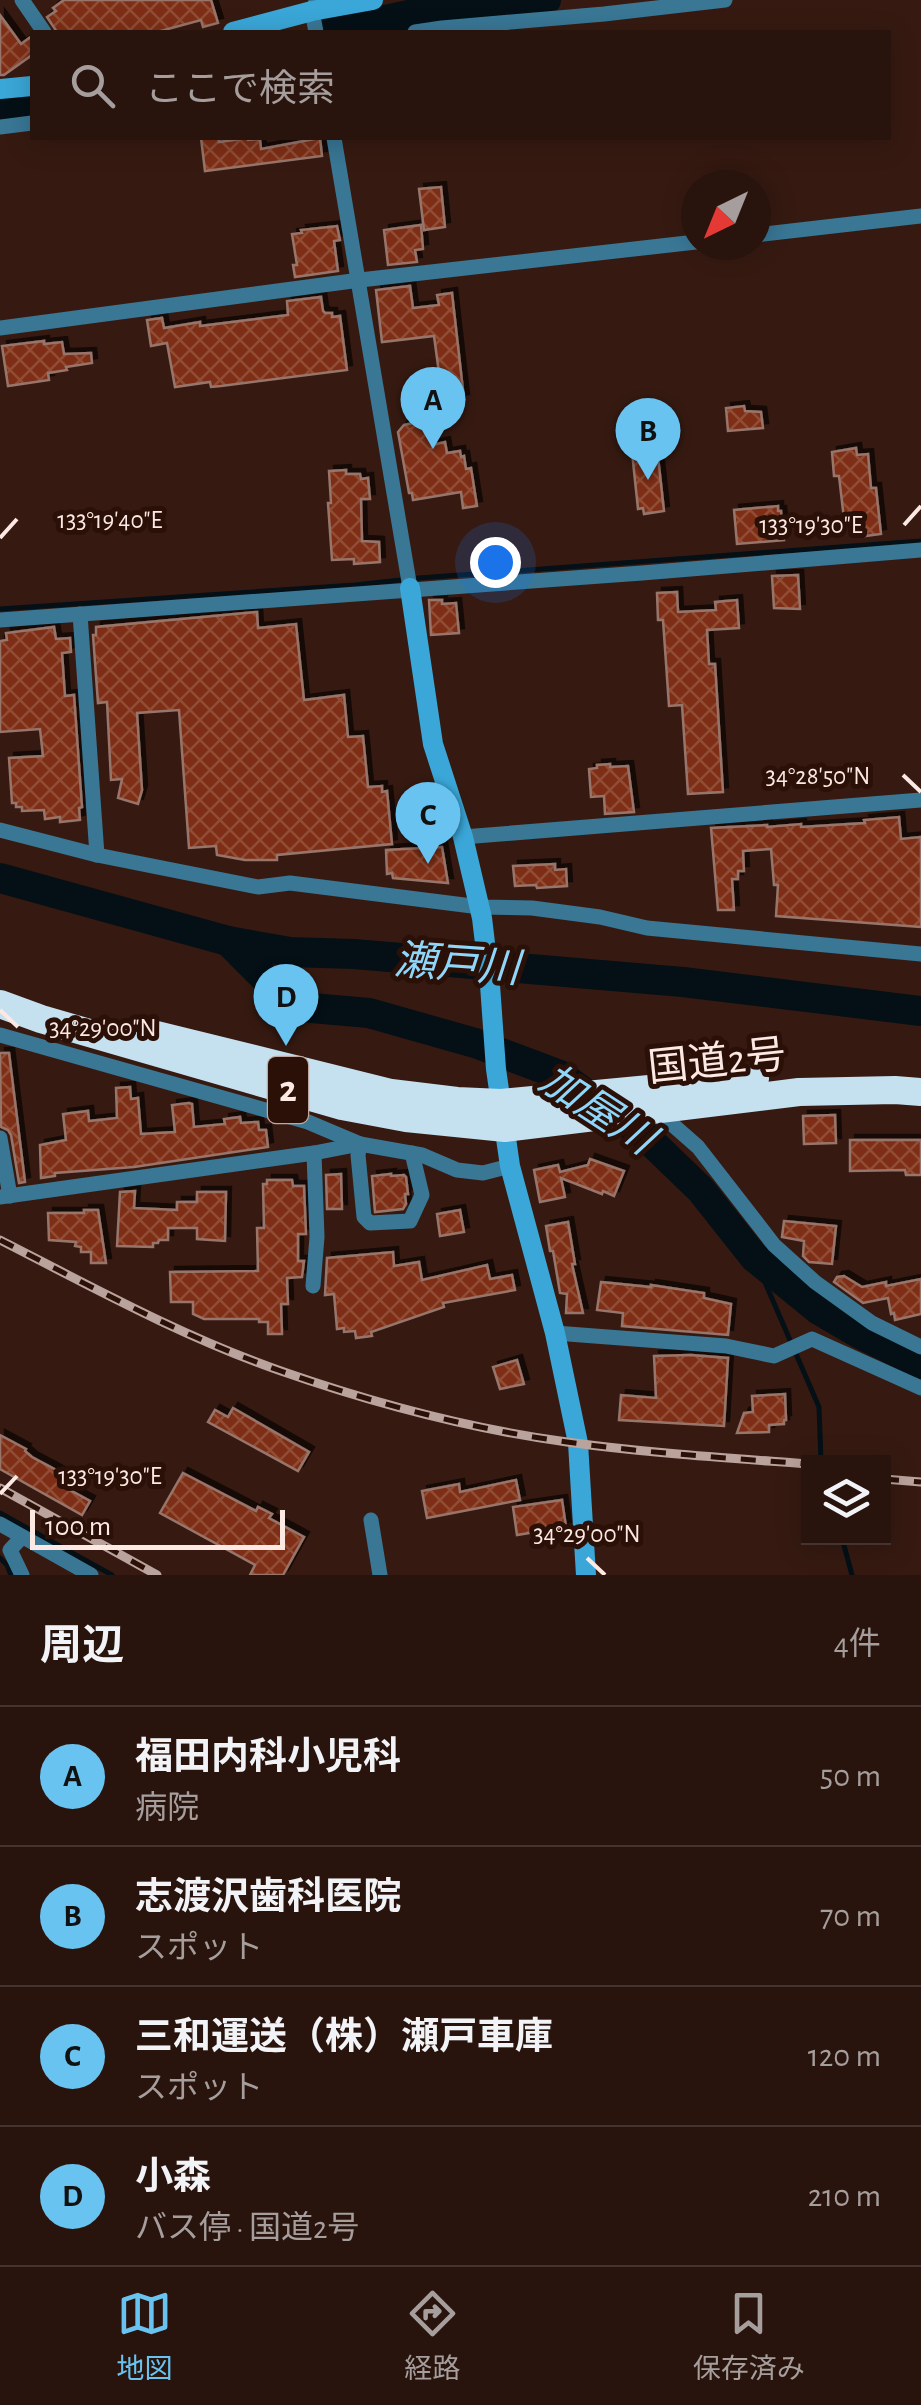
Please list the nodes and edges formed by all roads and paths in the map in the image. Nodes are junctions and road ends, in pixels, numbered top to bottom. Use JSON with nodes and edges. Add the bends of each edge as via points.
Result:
{"nodes":[{"id":1,"x":22,"y":0,"type":"edge"},
{"id":2,"x":373,"y":0,"type":"edge"},
{"id":3,"x":725,"y":0,"type":"edge"},
{"id":4,"x":315,"y":17,"type":"edge"},
{"id":5,"x":43,"y":30,"type":"edge"},
{"id":6,"x":244,"y":30,"type":"edge"},
{"id":7,"x":428,"y":30,"type":"edge"},
{"id":8,"x":30,"y":86,"type":"edge"},
{"id":9,"x":0,"y":89,"type":"edge"},
{"id":10,"x":30,"y":123,"type":"edge"},
{"id":11,"x":0,"y":127,"type":"edge"},
{"id":12,"x":334,"y":140,"type":"edge"},
{"id":13,"x":921,"y":216,"type":"edge"},
{"id":14,"x":771,"y":233,"type":"edge"},
{"id":15,"x":681,"y":244,"type":"edge"},
{"id":16,"x":360,"y":280,"type":"junction"},
{"id":17,"x":0,"y":328,"type":"edge"},
{"id":18,"x":921,"y":550,"type":"edge"},
{"id":19,"x":409,"y":582,"type":"junction"},
{"id":20,"x":80,"y":614,"type":"junction"},
{"id":21,"x":0,"y":620,"type":"edge"},
{"id":22,"x":921,"y":800,"type":"edge"},
{"id":23,"x":0,"y":830,"type":"edge"},
{"id":24,"x":463,"y":836,"type":"junction"},
{"id":25,"x":97,"y":856,"type":"junction"},
{"id":26,"x":481,"y":913,"type":"junction"},
{"id":27,"x":921,"y":954,"type":"edge"},
{"id":28,"x":0,"y":985,"type":"edge"},
{"id":29,"x":0,"y":1004,"type":"edge"},
{"id":30,"x":0,"y":1035,"type":"edge"},
{"id":31,"x":921,"y":1074,"type":"edge"},
{"id":32,"x":921,"y":1092,"type":"edge"},
{"id":33,"x":641,"y":1104,"type":"junction"},
{"id":34,"x":312,"y":1110,"type":"junction"},
{"id":35,"x":503,"y":1116,"type":"junction"},
{"id":36,"x":0,"y":1138,"type":"edge"},
{"id":37,"x":360,"y":1144,"type":"junction"},
{"id":38,"x":412,"y":1153,"type":"junction"},
{"id":39,"x":314,"y":1154,"type":"junction"},
{"id":40,"x":510,"y":1166,"type":"junction"},
{"id":41,"x":5,"y":1197,"type":"edge"},
{"id":42,"x":313,"y":1286,"type":"dead end"},
{"id":43,"x":555,"y":1333,"type":"junction"},
{"id":44,"x":921,"y":1347,"type":"edge"},
{"id":45,"x":921,"y":1388,"type":"edge"},
{"id":46,"x":371,"y":1520,"type":"dead end"},
{"id":47,"x":0,"y":1524,"type":"edge"},
{"id":48,"x":22,"y":1537,"type":"junction"},
{"id":49,"x":22,"y":1575,"type":"edge"},
{"id":50,"x":92,"y":1575,"type":"edge"},
{"id":51,"x":380,"y":1575,"type":"edge"},
{"id":52,"x":586,"y":1575,"type":"edge"}],
"edges":[{"from":1,"to":5,"type":"street"},
{"from":2,"to":4,"type":"street"},
{"from":3,"to":7,"type":"street"},
{"from":4,"to":6,"type":"street"},
{"from":8,"to":9,"type":"street"},
{"from":10,"to":11,"type":"street"},
{"from":12,"to":16,"type":"street"},
{"from":13,"to":14,"type":"street"},
{"from":15,"to":16,"type":"street"},
{"from":16,"to":17,"type":"street"},
{"from":16,"to":19,"type":"street"},
{"from":18,"to":19,"type":"street","via":[[623,574]]},
{"from":19,"to":20,"type":"street"},
{"from":19,"to":24,"type":"street","via":[[433,744]]},
{"from":20,"to":21,"type":"street"},
{"from":20,"to":25,"type":"street"},
{"from":22,"to":24,"type":"street"},
{"from":23,"to":25,"type":"street"},
{"from":24,"to":26,"type":"street"},
{"from":25,"to":26,"type":"street","via":[[258,887],[290,884]]},
{"from":26,"to":27,"type":"street","via":[[532,908],[646,928]]},
{"from":26,"to":35,"type":"street"},
{"from":28,"to":35,"type":"highway","name":"国道2号","number":"2","via":[[116,1024]]},
{"from":29,"to":34,"type":"highway","name":"国道2号","number":"2"},
{"from":30,"to":34,"type":"street"},
{"from":31,"to":33,"type":"highway","name":"国道2号","number":"2","via":[[805,1074]]},
{"from":32,"to":33,"type":"highway","name":"国道2号","number":"2","via":[[798,1092]]},
{"from":33,"to":35,"type":"highway","name":"国道2号","number":"2","via":[[585,1117]]},
{"from":33,"to":35,"type":"highway","name":"国道2号","number":"2","via":[[562,1098]]},
{"from":33,"to":44,"type":"street","via":[[698,1147],[774,1245],[814,1282],[872,1324]]},
{"from":34,"to":35,"type":"highway","name":"国道2号","number":"2","via":[[406,1118]]},
{"from":34,"to":37,"type":"street"},
{"from":35,"to":40,"type":"street"},
{"from":36,"to":41,"type":"street"},
{"from":37,"to":38,"type":"street"},
{"from":37,"to":38,"type":"street","via":[[364,1217],[370,1224],[410,1221],[422,1195]]},
{"from":37,"to":39,"type":"street"},
{"from":38,"to":40,"type":"street","via":[[457,1170]]},
{"from":39,"to":41,"type":"street"},
{"from":39,"to":42,"type":"street"},
{"from":40,"to":43,"type":"street"},
{"from":43,"to":45,"type":"street","via":[[774,1356],[812,1339]]},
{"from":43,"to":52,"type":"street","via":[[578,1443]]},
{"from":46,"to":51,"type":"street"},
{"from":47,"to":48,"type":"street"},
{"from":48,"to":49,"type":"street","via":[[10,1550]]},
{"from":48,"to":50,"type":"street"}]}
